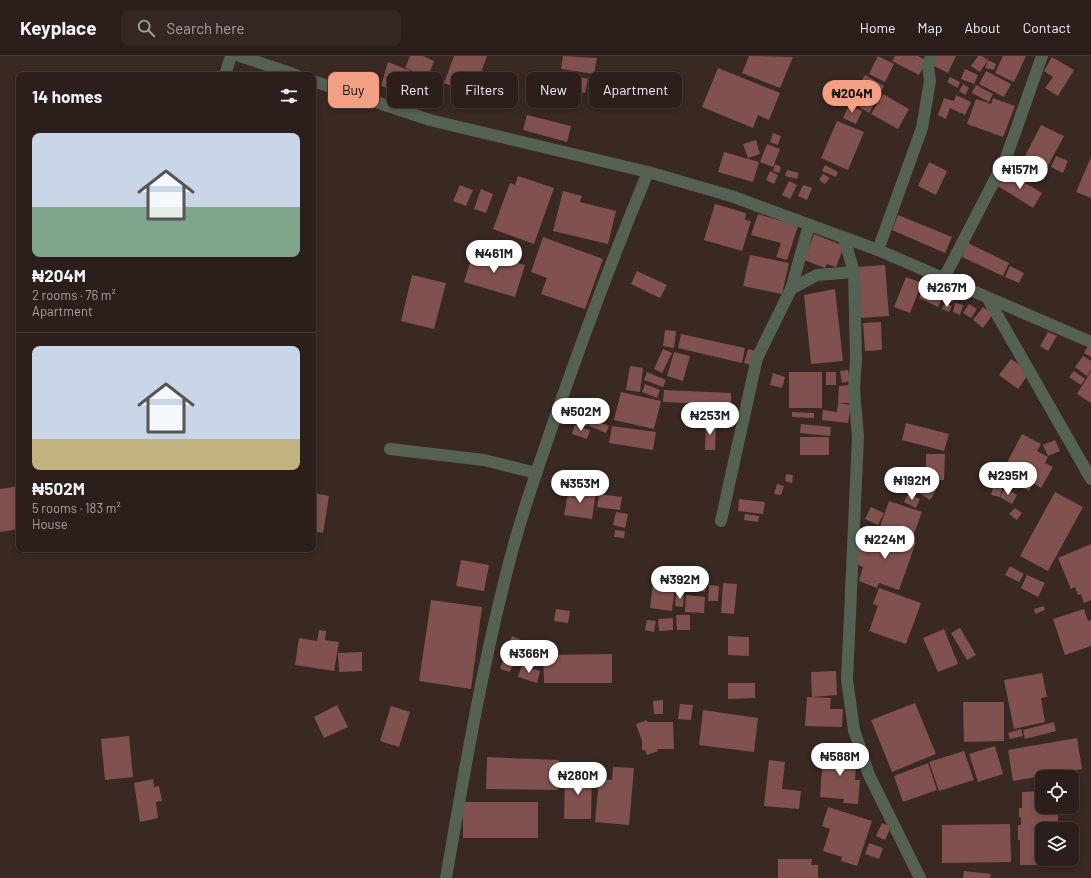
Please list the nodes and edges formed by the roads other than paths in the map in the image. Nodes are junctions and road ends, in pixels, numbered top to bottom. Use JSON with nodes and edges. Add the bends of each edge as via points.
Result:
{"nodes":[{"id":1,"x":231,"y":56,"type":"edge"},
{"id":2,"x":240,"y":56,"type":"edge"},
{"id":3,"x":931,"y":56,"type":"edge"},
{"id":4,"x":1042,"y":56,"type":"edge"},
{"id":5,"x":226,"y":72,"type":"edge"},
{"id":6,"x":287,"y":72,"type":"edge"},
{"id":7,"x":316,"y":81,"type":"edge"},
{"id":8,"x":648,"y":172,"type":"junction"},
{"id":9,"x":809,"y":225,"type":"junction"},
{"id":10,"x":844,"y":238,"type":"junction"},
{"id":11,"x":878,"y":250,"type":"junction"},
{"id":12,"x":854,"y":272,"type":"junction"},
{"id":13,"x":944,"y":278,"type":"junction"},
{"id":14,"x":791,"y":289,"type":"junction"},
{"id":15,"x":988,"y":297,"type":"junction"},
{"id":16,"x":1091,"y":342,"type":"edge"},
{"id":17,"x":390,"y":449,"type":"dead end"},
{"id":18,"x":536,"y":473,"type":"junction"},
{"id":19,"x":1091,"y":479,"type":"edge"},
{"id":20,"x":721,"y":521,"type":"dead end"},
{"id":21,"x":446,"y":878,"type":"edge"},
{"id":22,"x":920,"y":878,"type":"edge"}],
"edges":[{"from":1,"to":5,"type":"street"},
{"from":2,"to":6,"type":"street"},
{"from":3,"to":11,"type":"street","via":[[928,65],[930,81],[922,128]]},
{"from":4,"to":13,"type":"street","via":[[1006,158]]},
{"from":7,"to":8,"type":"street","via":[[430,120]]},
{"from":8,"to":9,"type":"street","via":[[731,196]]},
{"from":8,"to":18,"type":"street","via":[[592,311]]},
{"from":9,"to":10,"type":"street"},
{"from":9,"to":14,"type":"street"},
{"from":10,"to":11,"type":"street"},
{"from":10,"to":12,"type":"street"},
{"from":11,"to":13,"type":"street"},
{"from":12,"to":14,"type":"street","via":[[818,275]]},
{"from":12,"to":22,"type":"street","via":[[854,389],[858,437],[847,680],[854,730],[869,775]]},
{"from":13,"to":15,"type":"street"},
{"from":14,"to":20,"type":"street","via":[[757,358]]},
{"from":15,"to":16,"type":"street"},
{"from":15,"to":19,"type":"street"},
{"from":17,"to":18,"type":"street","via":[[484,460]]},
{"from":18,"to":21,"type":"street","via":[[503,587],[468,749]]}]}
